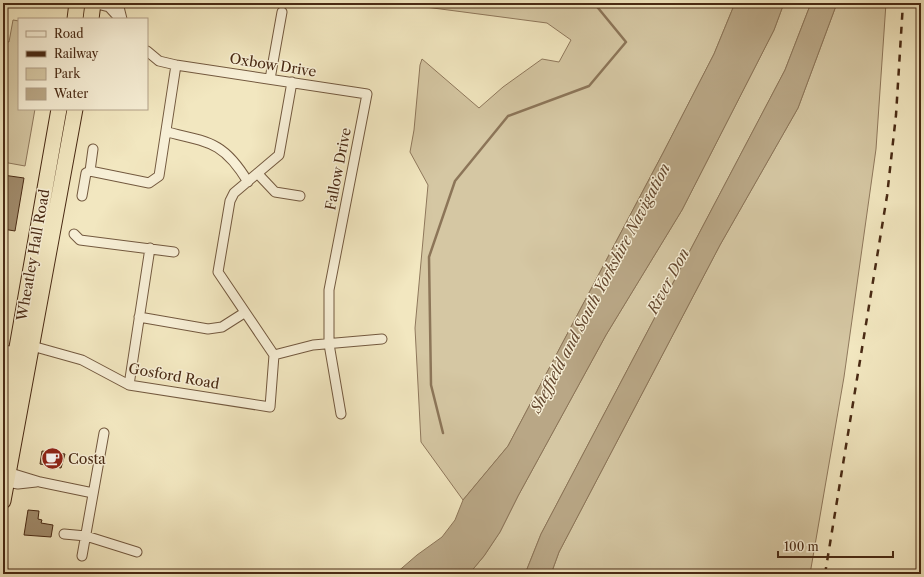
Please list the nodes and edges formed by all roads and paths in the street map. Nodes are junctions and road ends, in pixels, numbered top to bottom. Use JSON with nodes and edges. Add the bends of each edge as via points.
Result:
{"nodes":[{"id":1,"x":77,"y":3,"type":"edge"},
{"id":2,"x":93,"y":3,"type":"edge"},
{"id":3,"x":118,"y":3,"type":"edge"},
{"id":4,"x":282,"y":12,"type":"dead end"},
{"id":5,"x":75,"y":18,"type":"edge"},
{"id":6,"x":90,"y":18,"type":"edge"},
{"id":7,"x":120,"y":18,"type":"edge"},
{"id":8,"x":121,"y":18,"type":"edge"},
{"id":9,"x":148,"y":52,"type":"edge"},
{"id":10,"x":176,"y":65,"type":"junction"},
{"id":11,"x":270,"y":79,"type":"junction"},
{"id":12,"x":292,"y":82,"type":"junction"},
{"id":13,"x":367,"y":94,"type":"joint"},
{"id":14,"x":59,"y":110,"type":"edge"},
{"id":15,"x":75,"y":110,"type":"edge"},
{"id":16,"x":167,"y":132,"type":"junction"},
{"id":17,"x":93,"y":148,"type":"dead end"},
{"id":18,"x":90,"y":171,"type":"junction"},
{"id":19,"x":258,"y":174,"type":"junction"},
{"id":20,"x":248,"y":182,"type":"junction"},
{"id":21,"x":82,"y":196,"type":"dead end"},
{"id":22,"x":300,"y":196,"type":"dead end"},
{"id":23,"x":74,"y":234,"type":"dead end"},
{"id":24,"x":150,"y":248,"type":"junction"},
{"id":25,"x":174,"y":252,"type":"dead end"},
{"id":26,"x":244,"y":313,"type":"junction"},
{"id":27,"x":139,"y":317,"type":"junction"},
{"id":28,"x":382,"y":339,"type":"dead end"},
{"id":29,"x":33,"y":340,"type":"junction"},
{"id":30,"x":329,"y":344,"type":"junction"},
{"id":31,"x":10,"y":351,"type":"edge"},
{"id":32,"x":274,"y":355,"type":"junction"},
{"id":33,"x":129,"y":385,"type":"junction"},
{"id":34,"x":341,"y":414,"type":"dead end"},
{"id":35,"x":3,"y":426,"type":"edge"},
{"id":36,"x":104,"y":433,"type":"dead end"},
{"id":37,"x":5,"y":477,"type":"edge"},
{"id":38,"x":93,"y":493,"type":"junction"},
{"id":39,"x":3,"y":501,"type":"edge"},
{"id":40,"x":64,"y":534,"type":"dead end"},
{"id":41,"x":86,"y":536,"type":"junction"},
{"id":42,"x":137,"y":552,"type":"dead end"},
{"id":43,"x":82,"y":556,"type":"dead end"}],
"edges":[{"from":1,"to":5,"type":"highway"},
{"from":2,"to":6,"type":"highway"},
{"from":2,"to":7,"type":"street","via":[[109,7]]},
{"from":3,"to":8,"type":"street"},
{"from":4,"to":11,"type":"street"},
{"from":9,"to":10,"type":"street","name":"Oxbow Drive","via":[[159,61]]},
{"from":10,"to":11,"type":"street","name":"Oxbow Drive"},
{"from":10,"to":16,"type":"street"},
{"from":11,"to":12,"type":"street","name":"Oxbow Drive"},
{"from":12,"to":13,"type":"street","name":"Oxbow Drive"},
{"from":12,"to":19,"type":"street","via":[[279,155]]},
{"from":13,"to":30,"type":"street","name":"Fallow Drive","via":[[329,290]]},
{"from":14,"to":31,"type":"highway","name":"Wheatley Hall Road"},
{"from":15,"to":29,"type":"highway","name":"Wheatley Hall Road"},
{"from":16,"to":18,"type":"street","via":[[159,176],[154,181],[149,183]]},
{"from":16,"to":20,"type":"street","via":[[210,142],[225,151]]},
{"from":17,"to":18,"type":"street"},
{"from":18,"to":21,"type":"street","via":[[86,173]]},
{"from":19,"to":20,"type":"street"},
{"from":19,"to":22,"type":"street","via":[[274,192]]},
{"from":20,"to":26,"type":"street","via":[[234,193],[230,201],[218,272]]},
{"from":23,"to":24,"type":"street","via":[[80,240]]},
{"from":24,"to":25,"type":"street"},
{"from":24,"to":27,"type":"street"},
{"from":26,"to":27,"type":"street","via":[[222,326],[208,329]]},
{"from":26,"to":32,"type":"street"},
{"from":27,"to":33,"type":"street"},
{"from":28,"to":30,"type":"street"},
{"from":29,"to":31,"type":"street"},
{"from":29,"to":33,"type":"street","name":"Gosford Road","via":[[82,360]]},
{"from":29,"to":35,"type":"highway","name":"Wheatley Hall Road","via":[[18,369],[8,416]]},
{"from":29,"to":37,"type":"highway","name":"Wheatley Hall Road"},
{"from":30,"to":32,"type":"street","via":[[313,345]]},
{"from":30,"to":34,"type":"street","name":"Fallow Drive"},
{"from":31,"to":35,"type":"highway","name":"Wheatley Hall Road"},
{"from":32,"to":33,"type":"street","name":"Gosford Road","via":[[270,407]]},
{"from":36,"to":38,"type":"street"},
{"from":37,"to":38,"type":"street"},
{"from":37,"to":39,"type":"highway","name":"Wheatley Hall Road"},
{"from":38,"to":41,"type":"street"},
{"from":40,"to":41,"type":"street"},
{"from":41,"to":42,"type":"street"},
{"from":41,"to":43,"type":"street"}]}
